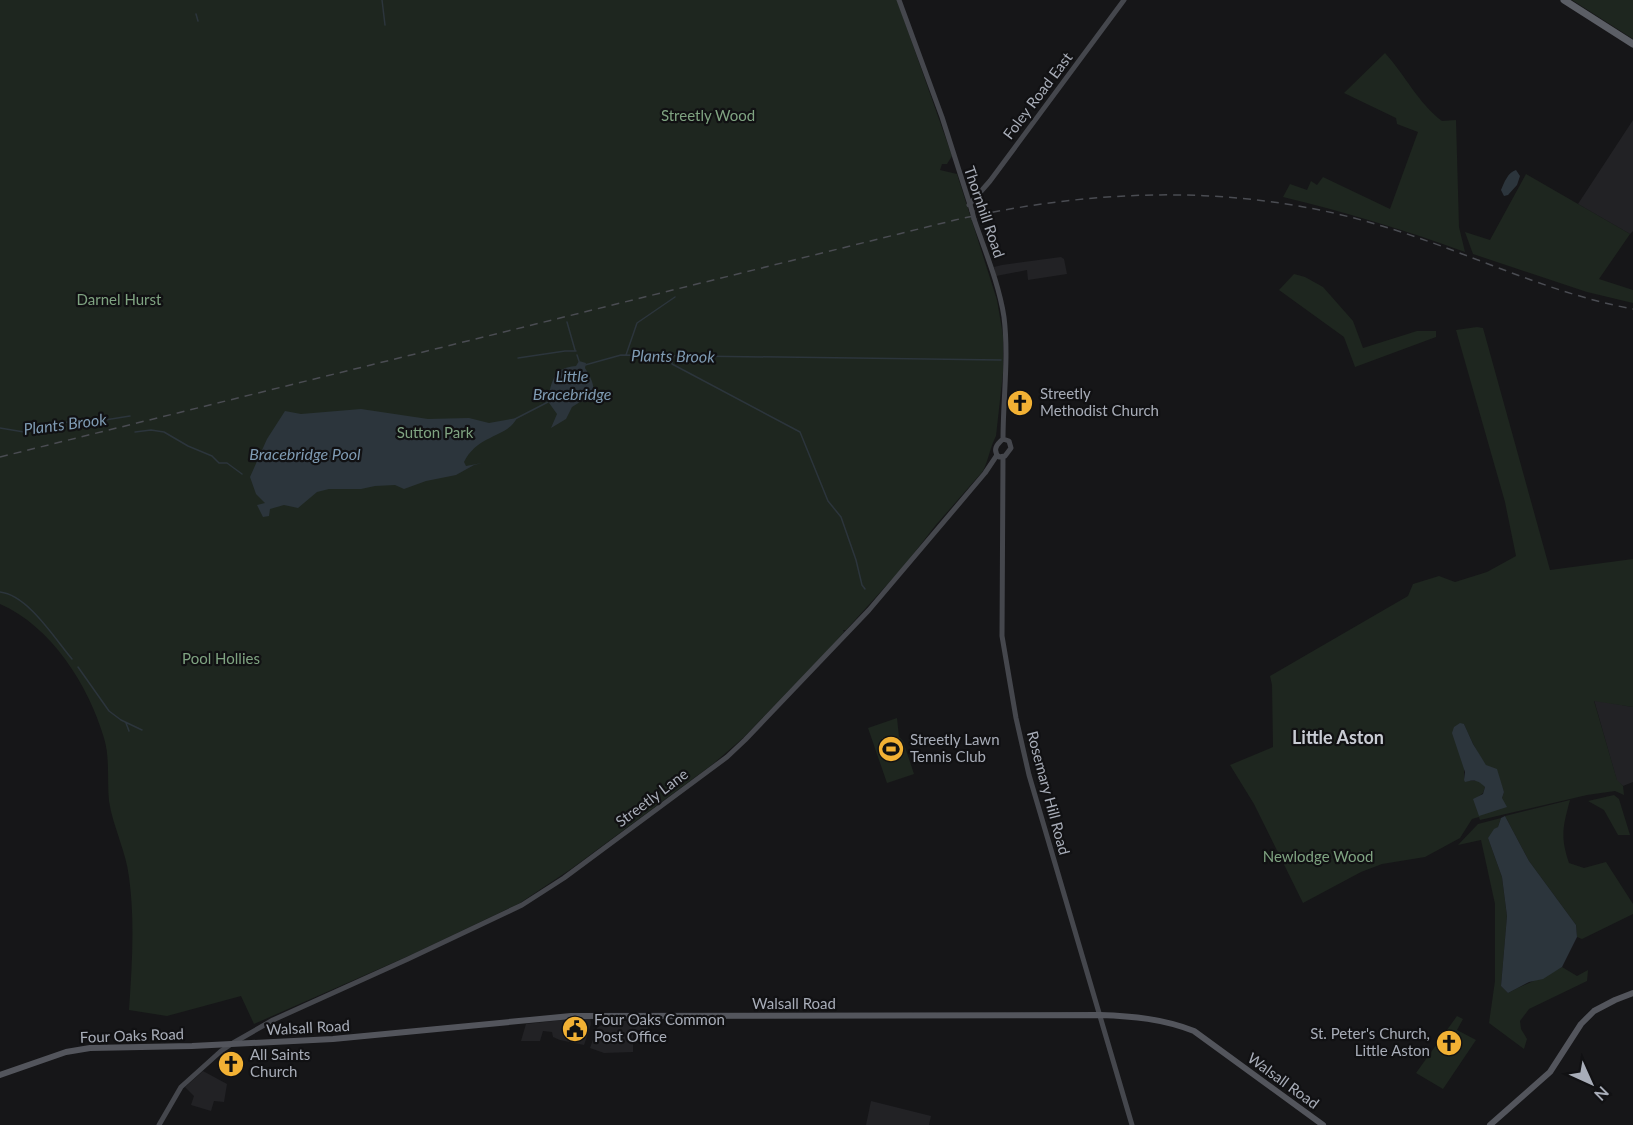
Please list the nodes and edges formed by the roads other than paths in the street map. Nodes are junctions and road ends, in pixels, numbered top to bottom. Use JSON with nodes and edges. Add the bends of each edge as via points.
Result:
{"nodes":[{"id":1,"x":899,"y":0,"type":"edge"},
{"id":2,"x":1124,"y":0,"type":"edge"},
{"id":3,"x":1564,"y":0,"type":"edge"},
{"id":4,"x":1633,"y":44,"type":"edge"},
{"id":5,"x":970,"y":208,"type":"junction"},
{"id":6,"x":1003,"y":439,"type":"junction"},
{"id":7,"x":1000,"y":456,"type":"junction"},
{"id":8,"x":1633,"y":993,"type":"edge"},
{"id":9,"x":1100,"y":1015,"type":"junction"},
{"id":10,"x":244,"y":1040,"type":"junction"},
{"id":11,"x":233,"y":1043,"type":"joint"},
{"id":12,"x":221,"y":1048,"type":"junction"},
{"id":13,"x":0,"y":1076,"type":"edge"},
{"id":14,"x":159,"y":1125,"type":"edge"},
{"id":15,"x":1132,"y":1125,"type":"edge"},
{"id":16,"x":1323,"y":1125,"type":"edge"},
{"id":17,"x":1490,"y":1125,"type":"edge"}],
"edges":[{"from":1,"to":5,"type":"main road","name":"Thornhill Road"},
{"from":2,"to":5,"type":"main road","name":"Foley Road East"},
{"from":3,"to":4,"type":"highway"},
{"from":5,"to":6,"type":"main road","name":"Thornhill Road","bridge":true,"via":[[1004,315]]},
{"from":6,"to":7,"type":"main road","via":[[996,448]]},
{"from":6,"to":7,"type":"main road","name":"Thornhill Road","via":[[1011,445],[1009,452]]},
{"from":7,"to":9,"type":"main road","name":"Rosemary Hill Road","via":[[1003,650],[1029,775]]},
{"from":7,"to":10,"type":"main road","name":"Streetly Lane","via":[[869,610],[745,740],[714,766],[522,905],[273,1020]]},
{"from":8,"to":17,"type":"main road","via":[[1594,1011],[1550,1072]]},
{"from":9,"to":10,"type":"main road","name":"Walsall Road","via":[[571,1016],[394,1034]]},
{"from":9,"to":15,"type":"main road","name":"Rosemary Hill Road"},
{"from":9,"to":16,"type":"main road","name":"Walsall Road","via":[[1149,1018],[1194,1031]]},
{"from":10,"to":11,"type":"main road","name":"Walsall Road"},
{"from":11,"to":12,"type":"main road","name":"Four Oaks Road"},
{"from":12,"to":13,"type":"main road","name":"Four Oaks Road","via":[[78,1049]]},
{"from":12,"to":14,"type":"main road","via":[[181,1087]]}]}
